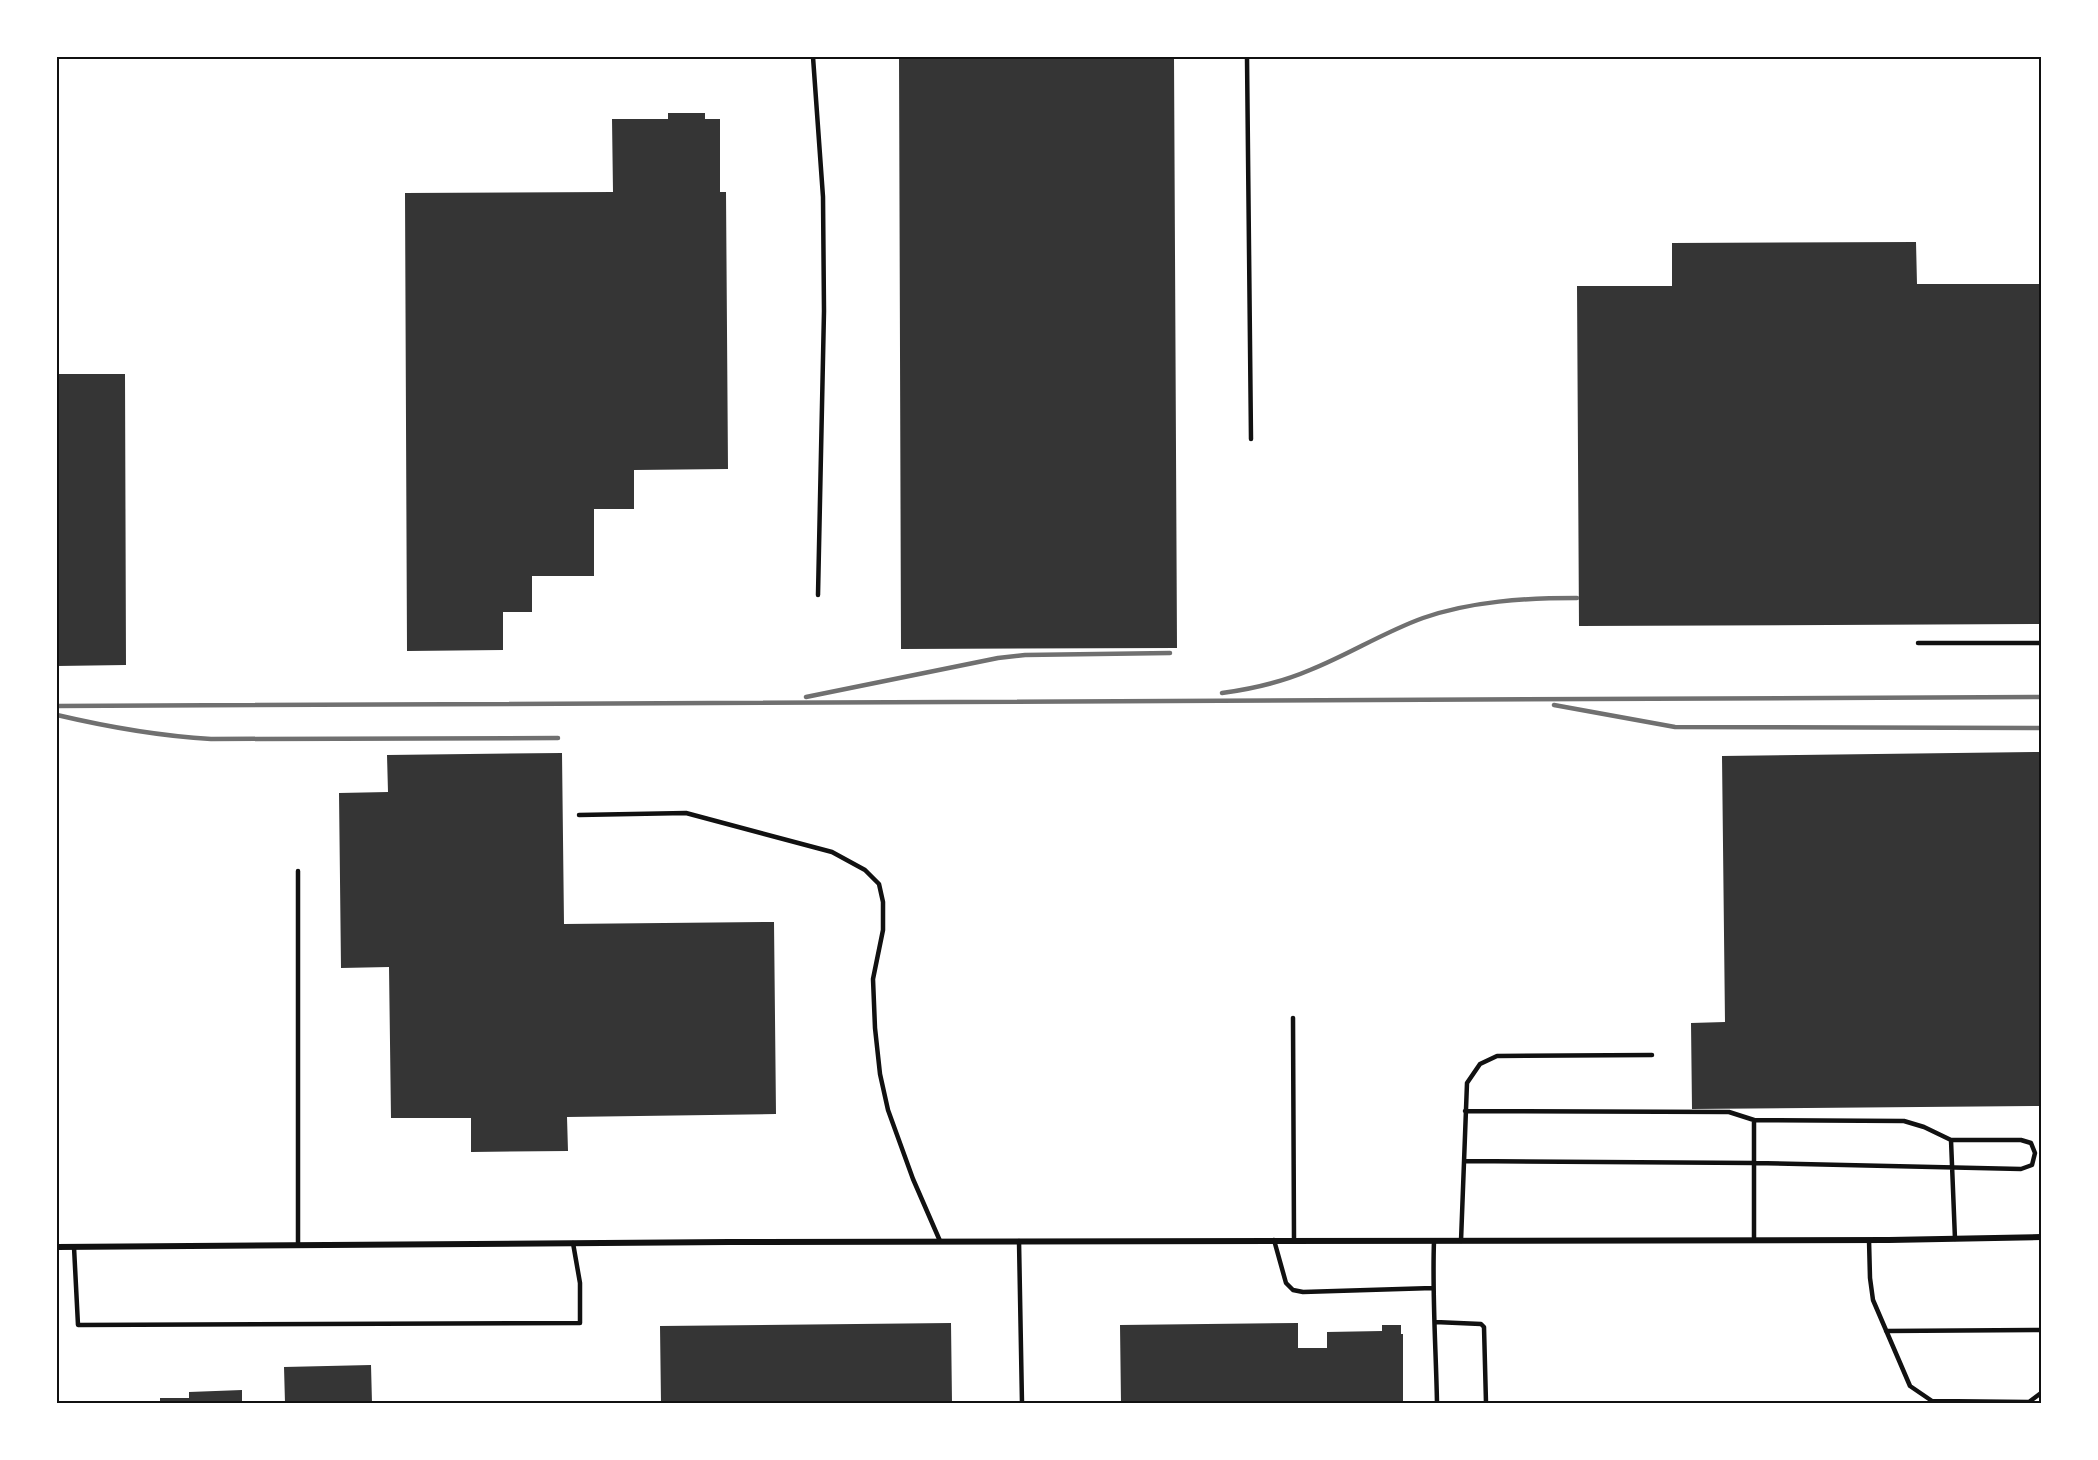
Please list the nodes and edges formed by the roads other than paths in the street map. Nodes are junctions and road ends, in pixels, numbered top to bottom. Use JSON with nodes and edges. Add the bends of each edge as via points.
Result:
{"nodes":[{"id":1,"x":813,"y":57,"type":"edge"},
{"id":2,"x":1247,"y":57,"type":"edge"},
{"id":3,"x":1251,"y":439,"type":"dead end"},
{"id":4,"x":818,"y":595,"type":"dead end"},
{"id":5,"x":1918,"y":643,"type":"dead end"},
{"id":6,"x":2041,"y":643,"type":"edge"},
{"id":7,"x":579,"y":815,"type":"dead end"},
{"id":8,"x":298,"y":871,"type":"dead end"},
{"id":9,"x":1293,"y":1018,"type":"dead end"},
{"id":10,"x":1652,"y":1055,"type":"dead end"},
{"id":11,"x":1466,"y":1110,"type":"junction"},
{"id":12,"x":1754,"y":1120,"type":"junction"},
{"id":13,"x":1951,"y":1140,"type":"junction"},
{"id":14,"x":1464,"y":1161,"type":"junction"},
{"id":15,"x":1754,"y":1163,"type":"junction"},
{"id":16,"x":1952,"y":1168,"type":"junction"},
{"id":17,"x":2041,"y":1237,"type":"edge"},
{"id":18,"x":1754,"y":1239,"type":"junction"},
{"id":19,"x":1955,"y":1239,"type":"junction"},
{"id":20,"x":1274,"y":1240,"type":"junction"},
{"id":21,"x":1294,"y":1240,"type":"junction"},
{"id":22,"x":1869,"y":1240,"type":"junction"},
{"id":23,"x":940,"y":1241,"type":"junction"},
{"id":24,"x":1019,"y":1241,"type":"junction"},
{"id":25,"x":1434,"y":1241,"type":"junction"},
{"id":26,"x":1461,"y":1241,"type":"junction"},
{"id":27,"x":573,"y":1243,"type":"junction"},
{"id":28,"x":298,"y":1245,"type":"junction"},
{"id":29,"x":74,"y":1246,"type":"junction"},
{"id":30,"x":57,"y":1247,"type":"edge"},
{"id":31,"x":1433,"y":1288,"type":"junction"},
{"id":32,"x":1435,"y":1322,"type":"junction"},
{"id":33,"x":2041,"y":1330,"type":"edge"},
{"id":34,"x":1886,"y":1331,"type":"junction"},
{"id":35,"x":2041,"y":1393,"type":"edge"},
{"id":36,"x":1022,"y":1403,"type":"edge"},
{"id":37,"x":1437,"y":1403,"type":"edge"},
{"id":38,"x":1486,"y":1403,"type":"edge"}],
"edges":[{"from":1,"to":4,"type":"lane","via":[[823,197],[824,289]]},
{"from":2,"to":3,"type":"lane"},
{"from":5,"to":6,"type":"lane"},
{"from":7,"to":23,"type":"lane","via":[[686,813],[832,852],[865,870],[879,884],[883,930],[873,979],[880,1074],[888,1110]]},
{"from":8,"to":28,"type":"lane"},
{"from":9,"to":21,"type":"lane"},
{"from":10,"to":11,"type":"lane","via":[[1497,1056],[1480,1064],[1467,1083]]},
{"from":11,"to":12,"type":"lane","via":[[1729,1112]]},
{"from":11,"to":14,"type":"lane"},
{"from":12,"to":13,"type":"lane","via":[[1904,1121]]},
{"from":12,"to":15,"type":"lane"},
{"from":13,"to":16,"type":"lane"},
{"from":13,"to":16,"type":"lane","via":[[2021,1140],[2031,1143],[2035,1154],[2032,1165],[2021,1169]]},
{"from":14,"to":15,"type":"lane"},
{"from":14,"to":26,"type":"lane"},
{"from":15,"to":16,"type":"lane"},
{"from":15,"to":18,"type":"lane"},
{"from":16,"to":19,"type":"lane"},
{"from":17,"to":19,"type":"street"},
{"from":18,"to":22,"type":"street"},
{"from":18,"to":26,"type":"street"},
{"from":19,"to":22,"type":"street"},
{"from":20,"to":21,"type":"street"},
{"from":20,"to":24,"type":"street"},
{"from":20,"to":31,"type":"lane","via":[[1286,1283],[1293,1290]]},
{"from":21,"to":25,"type":"street"},
{"from":22,"to":34,"type":"lane","via":[[1873,1300]]},
{"from":23,"to":24,"type":"street"},
{"from":23,"to":27,"type":"street"},
{"from":24,"to":36,"type":"lane"},
{"from":25,"to":26,"type":"street"},
{"from":25,"to":31,"type":"lane"},
{"from":27,"to":28,"type":"street"},
{"from":27,"to":29,"type":"lane","via":[[580,1283],[580,1323],[78,1325]]},
{"from":28,"to":29,"type":"street"},
{"from":29,"to":30,"type":"street"},
{"from":31,"to":32,"type":"lane"},
{"from":32,"to":37,"type":"lane"},
{"from":32,"to":38,"type":"lane","via":[[1484,1327]]},
{"from":33,"to":34,"type":"lane"},
{"from":34,"to":35,"type":"lane","via":[[1910,1386],[1932,1401],[2030,1402]]}]}
